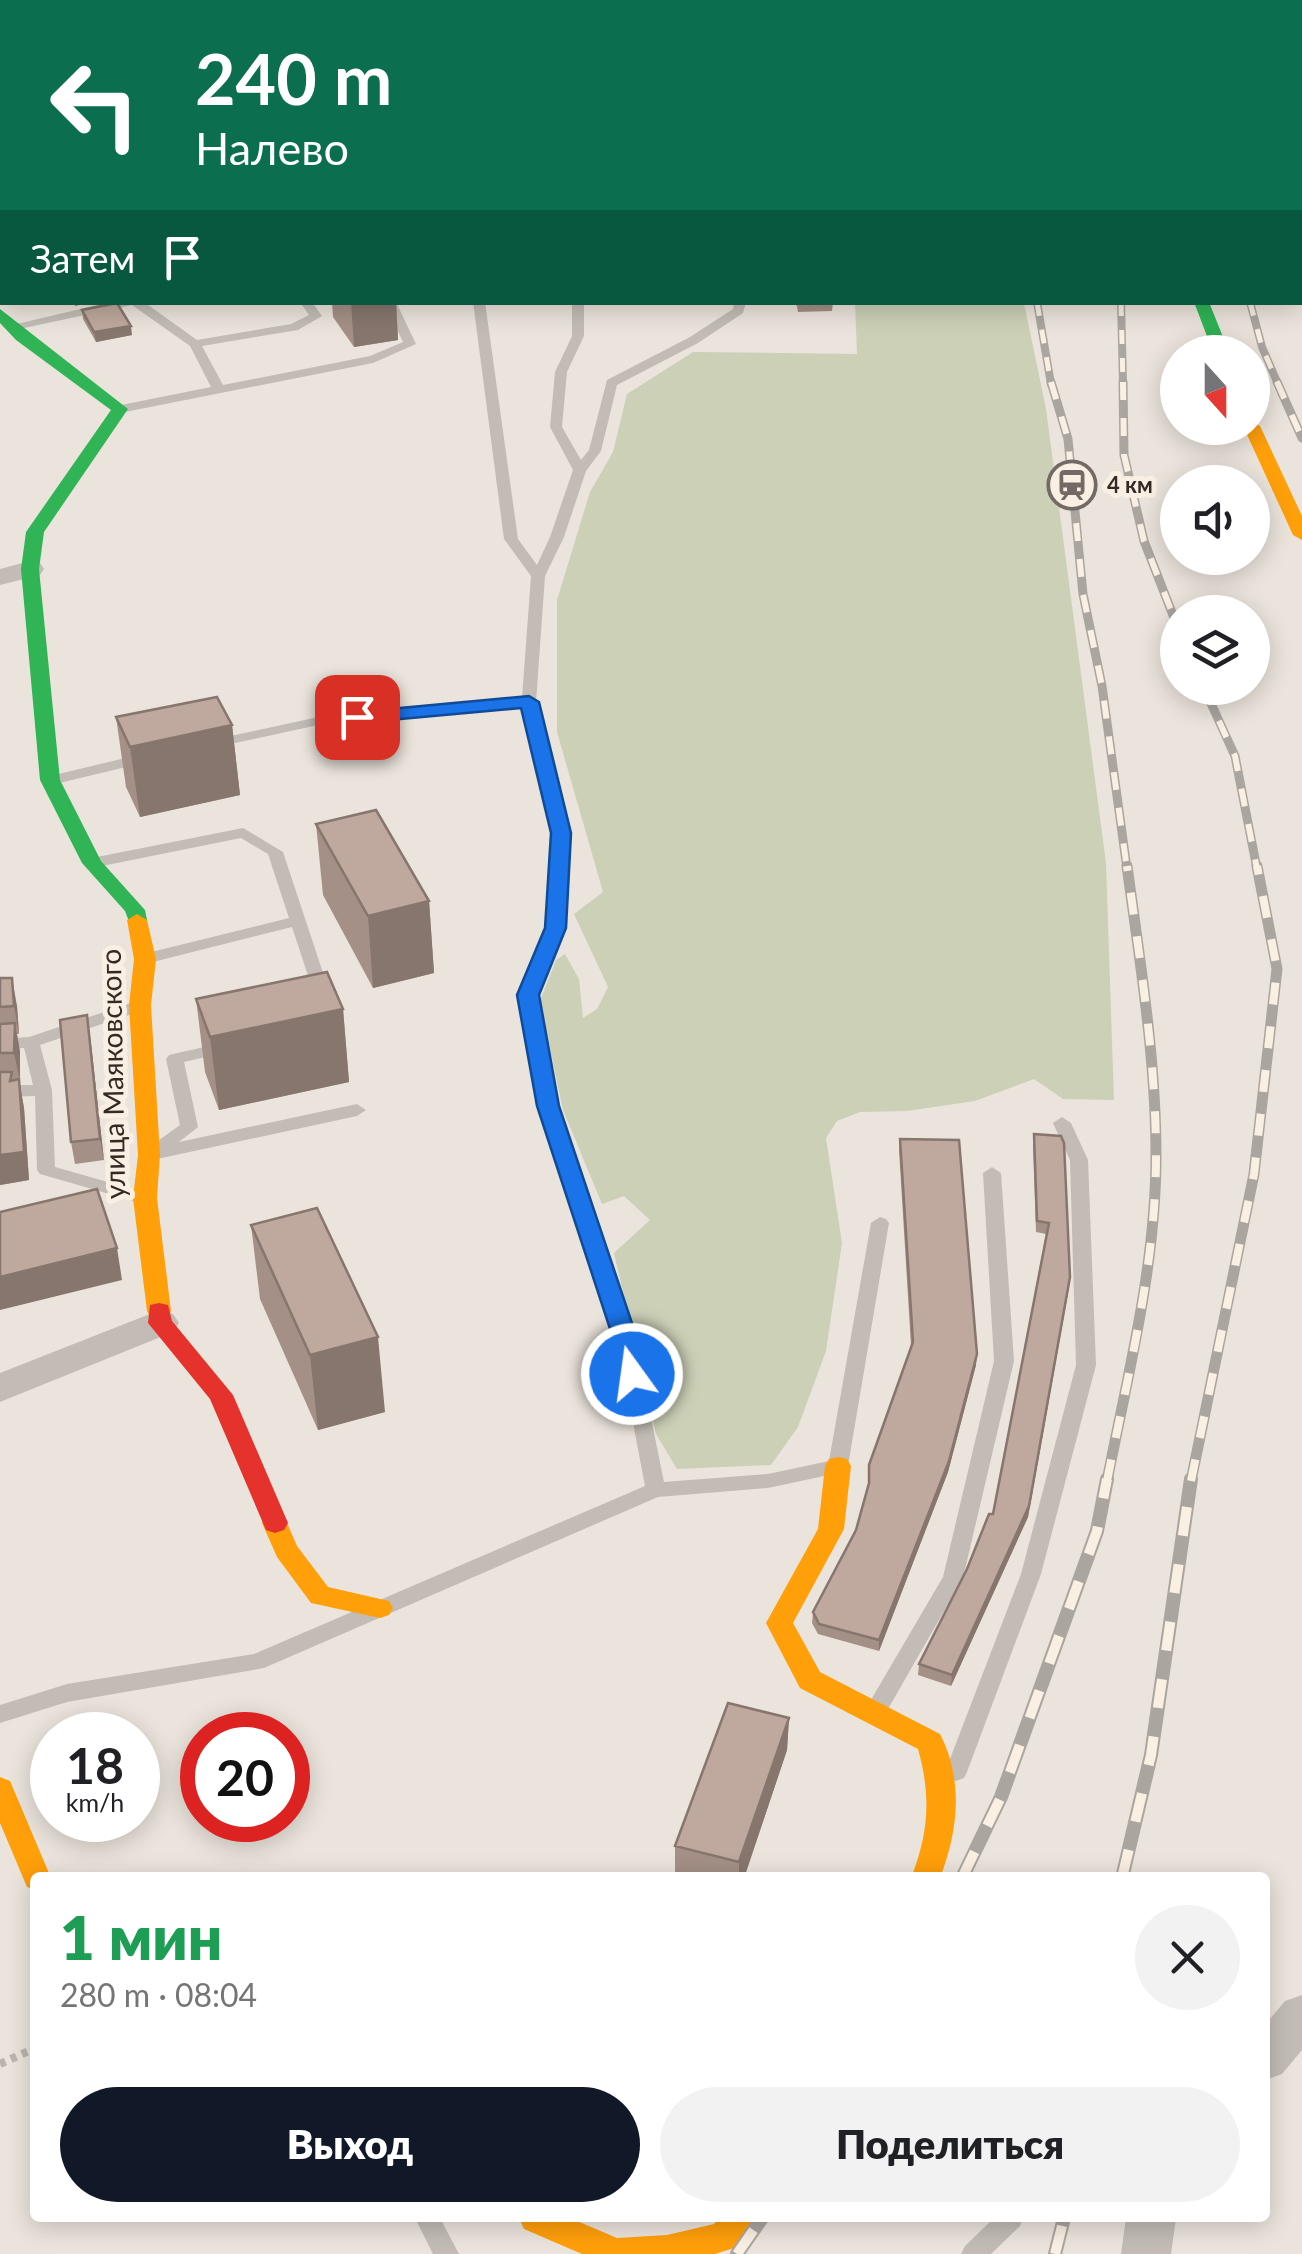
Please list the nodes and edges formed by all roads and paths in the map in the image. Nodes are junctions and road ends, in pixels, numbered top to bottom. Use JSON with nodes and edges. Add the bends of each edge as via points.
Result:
{"nodes":[{"id":1,"x":120,"y":305,"type":"edge"},
{"id":2,"x":138,"y":305,"type":"edge"},
{"id":3,"x":308,"y":305,"type":"edge"},
{"id":4,"x":391,"y":305,"type":"edge"},
{"id":5,"x":480,"y":305,"type":"edge"},
{"id":6,"x":578,"y":305,"type":"edge"},
{"id":7,"x":740,"y":305,"type":"edge"},
{"id":8,"x":1202,"y":305,"type":"edge"},
{"id":9,"x":8,"y":330,"type":"edge"},
{"id":10,"x":1214,"y":335,"type":"edge"},
{"id":11,"x":196,"y":344,"type":"junction"},
{"id":12,"x":218,"y":388,"type":"junction"},
{"id":13,"x":120,"y":409,"type":"junction"},
{"id":14,"x":1261,"y":445,"type":"edge"},
{"id":15,"x":580,"y":470,"type":"junction"},
{"id":16,"x":1302,"y":535,"type":"edge"},
{"id":17,"x":30,"y":570,"type":"junction"},
{"id":18,"x":538,"y":576,"type":"junction"},
{"id":19,"x":0,"y":577,"type":"edge"},
{"id":20,"x":529,"y":702,"type":"junction"},
{"id":21,"x":194,"y":748,"type":"edge"},
{"id":22,"x":158,"y":756,"type":"edge"},
{"id":23,"x":50,"y":780,"type":"junction"},
{"id":24,"x":92,"y":864,"type":"junction"},
{"id":25,"x":298,"y":921,"type":"junction"},
{"id":26,"x":145,"y":959,"type":"junction"},
{"id":27,"x":140,"y":1004,"type":"junction"},
{"id":28,"x":312,"y":1014,"type":"edge"},
{"id":29,"x":31,"y":1042,"type":"junction"},
{"id":30,"x":248,"y":1042,"type":"edge"},
{"id":31,"x":0,"y":1044,"type":"edge"},
{"id":32,"x":43,"y":1090,"type":"junction"},
{"id":33,"x":0,"y":1092,"type":"edge"},
{"id":34,"x":357,"y":1110,"type":"dead end"},
{"id":35,"x":1062,"y":1123,"type":"dead end"},
{"id":36,"x":149,"y":1155,"type":"junction"},
{"id":37,"x":992,"y":1172,"type":"dead end"},
{"id":38,"x":145,"y":1198,"type":"junction"},
{"id":39,"x":880,"y":1223,"type":"dead end"},
{"id":40,"x":160,"y":1323,"type":"junction"},
{"id":41,"x":0,"y":1388,"type":"edge"},
{"id":42,"x":838,"y":1466,"type":"junction"},
{"id":43,"x":656,"y":1490,"type":"junction"},
{"id":44,"x":380,"y":1608,"type":"junction"},
{"id":45,"x":875,"y":1711,"type":"junction"},
{"id":46,"x":0,"y":1714,"type":"edge"},
{"id":47,"x":0,"y":1789,"type":"edge"},
{"id":48,"x":948,"y":1796,"type":"junction"},
{"id":49,"x":35,"y":1872,"type":"edge"},
{"id":50,"x":928,"y":1872,"type":"edge"},
{"id":51,"x":1302,"y":2016,"type":"edge"},
{"id":52,"x":30,"y":2050,"type":"edge"},
{"id":53,"x":1270,"y":2053,"type":"edge"},
{"id":54,"x":0,"y":2064,"type":"edge"},
{"id":55,"x":429,"y":2222,"type":"edge"},
{"id":56,"x":543,"y":2222,"type":"edge"},
{"id":57,"x":736,"y":2222,"type":"edge"},
{"id":58,"x":1007,"y":2222,"type":"edge"},
{"id":59,"x":1151,"y":2222,"type":"edge"},
{"id":60,"x":632,"y":2230,"type":"dead end"},
{"id":61,"x":616,"y":2253,"type":"edge"},
{"id":62,"x":446,"y":2254,"type":"edge"},
{"id":63,"x":974,"y":2254,"type":"edge"},
{"id":64,"x":1146,"y":2254,"type":"edge"}],
"edges":[{"from":1,"to":9,"type":"lane"},
{"from":2,"to":11,"type":"lane"},
{"from":3,"to":11,"type":"lane","via":[[316,316],[294,326]]},
{"from":4,"to":12,"type":"lane","via":[[410,344],[373,359]]},
{"from":5,"to":18,"type":"lane","via":[[511,539]]},
{"from":6,"to":15,"type":"lane","via":[[578,336],[561,372],[556,427]]},
{"from":7,"to":15,"type":"lane","via":[[694,340],[611,382],[595,450]]},
{"from":8,"to":10,"type":"street"},
{"from":9,"to":13,"type":"street"},
{"from":11,"to":12,"type":"lane"},
{"from":12,"to":13,"type":"lane"},
{"from":13,"to":17,"type":"street","name":"улица Маяковского","via":[[35,532]]},
{"from":14,"to":16,"type":"street"},
{"from":15,"to":18,"type":"lane"},
{"from":17,"to":19,"type":"street"},
{"from":17,"to":23,"type":"street","name":"улица Маяковского"},
{"from":18,"to":20,"type":"lane"},
{"from":20,"to":21,"type":"lane","via":[[323,720]]},
{"from":20,"to":43,"type":"lane","via":[[561,833],[556,928],[528,995],[548,1106],[627,1344]]},
{"from":22,"to":23,"type":"lane"},
{"from":23,"to":24,"type":"street","name":"улица Маяковского"},
{"from":24,"to":25,"type":"lane","via":[[243,834],[275,852]]},
{"from":24,"to":26,"type":"street","name":"улица Маяковского","via":[[135,910]]},
{"from":25,"to":26,"type":"lane"},
{"from":25,"to":28,"type":"lane","via":[[325,1004]]},
{"from":26,"to":27,"type":"street","name":"улица Маяковского"},
{"from":27,"to":29,"type":"lane"},
{"from":27,"to":36,"type":"street","name":"улица Маяковского"},
{"from":29,"to":31,"type":"lane"},
{"from":29,"to":32,"type":"lane"},
{"from":30,"to":36,"type":"lane","via":[[175,1059],[189,1127]]},
{"from":32,"to":33,"type":"lane"},
{"from":32,"to":38,"type":"lane","via":[[46,1170]]},
{"from":34,"to":36,"type":"lane"},
{"from":35,"to":48,"type":"lane","via":[[1079,1160],[1086,1366],[1031,1574]]},
{"from":36,"to":38,"type":"street","name":"улица Маяковского"},
{"from":37,"to":45,"type":"lane","via":[[1004,1361],[953,1578]]},
{"from":38,"to":40,"type":"street","name":"улица Маяковского"},
{"from":39,"to":42,"type":"lane"},
{"from":40,"to":41,"type":"street"},
{"from":40,"to":44,"type":"street","via":[[221,1395],[286,1550],[320,1596]]},
{"from":42,"to":43,"type":"lane","via":[[768,1481]]},
{"from":42,"to":45,"type":"street","via":[[831,1528],[780,1623],[810,1680]]},
{"from":43,"to":44,"type":"lane"},
{"from":44,"to":46,"type":"lane","via":[[256,1662],[67,1693]]},
{"from":45,"to":48,"type":"street","via":[[930,1742]]},
{"from":47,"to":49,"type":"street"},
{"from":48,"to":50,"type":"street"},
{"from":51,"to":53,"type":"street"},
{"from":52,"to":54,"type":"path"},
{"from":55,"to":62,"type":"lane"},
{"from":56,"to":61,"type":"street"},
{"from":57,"to":61,"type":"street","via":[[723,2237]]},
{"from":58,"to":63,"type":"lane"},
{"from":59,"to":64,"type":"street"},
{"from":60,"to":61,"type":"lane"}]}
